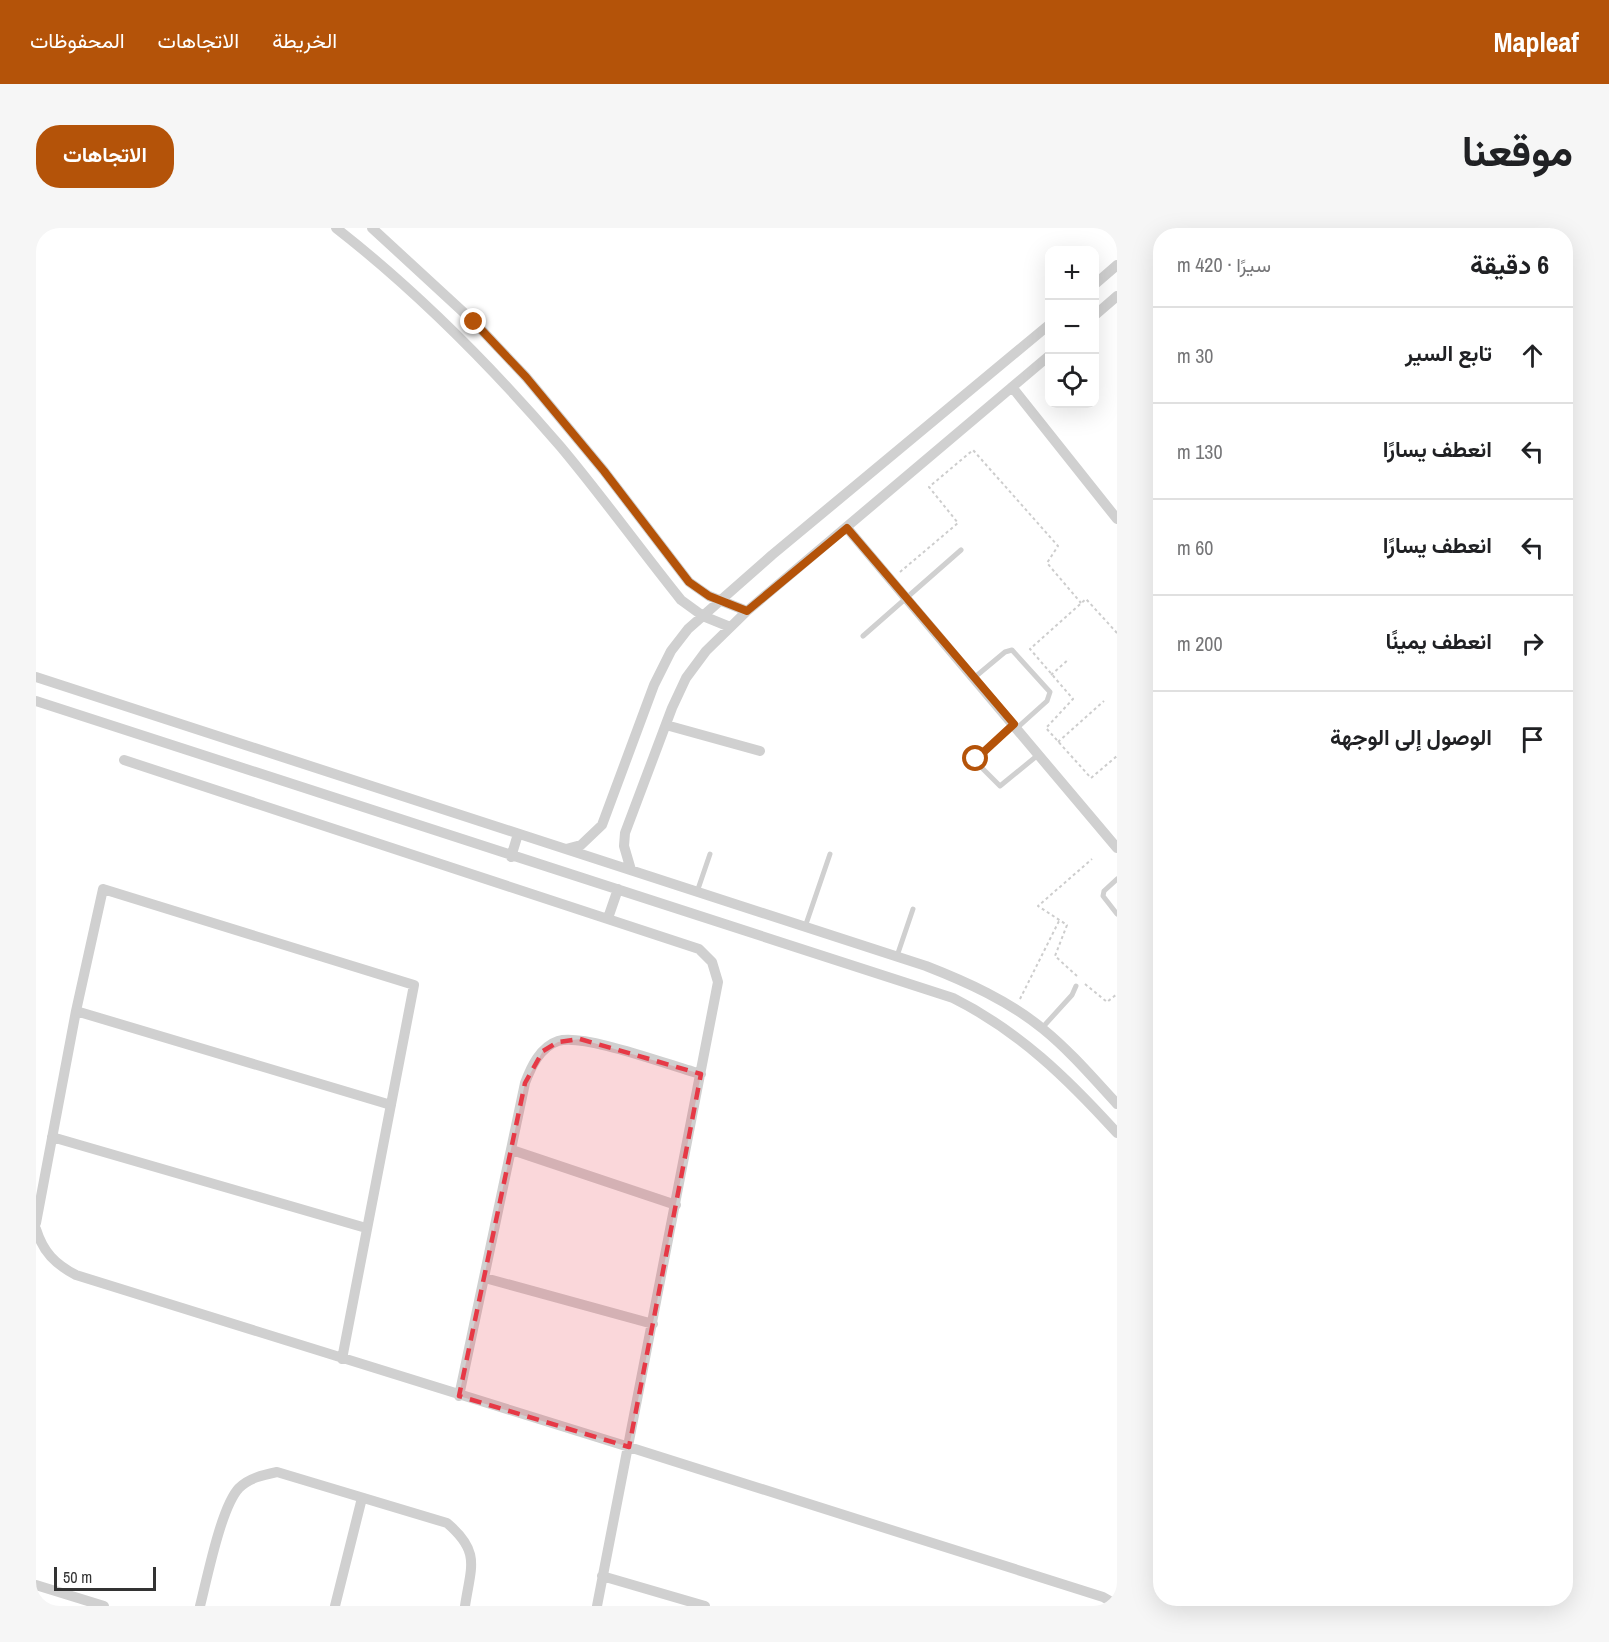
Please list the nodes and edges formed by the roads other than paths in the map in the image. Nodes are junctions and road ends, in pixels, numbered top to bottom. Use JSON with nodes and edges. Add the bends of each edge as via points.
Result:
{"nodes":[{"id":1,"x":336,"y":228,"type":"edge"},
{"id":2,"x":372,"y":228,"type":"edge"},
{"id":3,"x":1117,"y":265,"type":"edge"},
{"id":4,"x":1099,"y":281,"type":"edge"},
{"id":5,"x":1117,"y":296,"type":"edge"},
{"id":6,"x":1099,"y":312,"type":"edge"},
{"id":7,"x":1045,"y":328,"type":"edge"},
{"id":8,"x":1045,"y":359,"type":"edge"},
{"id":9,"x":1011,"y":387,"type":"junction"},
{"id":10,"x":1117,"y":519,"type":"edge"},
{"id":11,"x":847,"y":528,"type":"junction"},
{"id":12,"x":961,"y":550,"type":"dead end"},
{"id":13,"x":907,"y":598,"type":"junction"},
{"id":14,"x":720,"y":601,"type":"junction"},
{"id":15,"x":747,"y":611,"type":"junction"},
{"id":16,"x":703,"y":616,"type":"junction"},
{"id":17,"x":730,"y":627,"type":"junction"},
{"id":18,"x":862,"y":636,"type":"dead end"},
{"id":19,"x":36,"y":677,"type":"edge"},
{"id":20,"x":975,"y":677,"type":"junction"},
{"id":21,"x":36,"y":701,"type":"edge"},
{"id":22,"x":666,"y":725,"type":"junction"},
{"id":23,"x":1015,"y":726,"type":"junction"},
{"id":24,"x":760,"y":751,"type":"dead end"},
{"id":25,"x":1039,"y":754,"type":"junction"},
{"id":26,"x":124,"y":760,"type":"dead end"},
{"id":27,"x":518,"y":834,"type":"junction"},
{"id":28,"x":1117,"y":848,"type":"edge"},
{"id":29,"x":566,"y":849,"type":"junction"},
{"id":30,"x":710,"y":854,"type":"dead end"},
{"id":31,"x":830,"y":854,"type":"dead end"},
{"id":32,"x":511,"y":856,"type":"junction"},
{"id":33,"x":631,"y":870,"type":"junction"},
{"id":34,"x":1117,"y":879,"type":"edge"},
{"id":35,"x":669,"y":883,"type":"junction"},
{"id":36,"x":618,"y":889,"type":"junction"},
{"id":37,"x":697,"y":892,"type":"junction"},
{"id":38,"x":663,"y":903,"type":"junction"},
{"id":39,"x":913,"y":909,"type":"dead end"},
{"id":40,"x":1117,"y":914,"type":"edge"},
{"id":41,"x":608,"y":918,"type":"junction"},
{"id":42,"x":805,"y":927,"type":"junction"},
{"id":43,"x":897,"y":956,"type":"junction"},
{"id":44,"x":1076,"y":986,"type":"dead end"},
{"id":45,"x":75,"y":1011,"type":"junction"},
{"id":46,"x":1042,"y":1028,"type":"junction"},
{"id":47,"x":701,"y":1074,"type":"junction"},
{"id":48,"x":1117,"y":1104,"type":"edge"},
{"id":49,"x":391,"y":1105,"type":"junction"},
{"id":50,"x":1117,"y":1109,"type":"edge"},
{"id":51,"x":1104,"y":1119,"type":"junction"},
{"id":52,"x":1117,"y":1133,"type":"edge"},
{"id":53,"x":52,"y":1137,"type":"junction"},
{"id":54,"x":512,"y":1150,"type":"junction"},
{"id":55,"x":676,"y":1205,"type":"junction"},
{"id":56,"x":36,"y":1223,"type":"edge"},
{"id":57,"x":36,"y":1228,"type":"edge"},
{"id":58,"x":366,"y":1228,"type":"junction"},
{"id":59,"x":485,"y":1278,"type":"junction"},
{"id":60,"x":653,"y":1324,"type":"junction"},
{"id":61,"x":342,"y":1359,"type":"junction"},
{"id":62,"x":459,"y":1396,"type":"junction"},
{"id":63,"x":629,"y":1446,"type":"junction"},
{"id":64,"x":362,"y":1498,"type":"junction"},
{"id":65,"x":602,"y":1576,"type":"junction"},
{"id":66,"x":36,"y":1585,"type":"edge"},
{"id":67,"x":78,"y":1602,"type":"edge"},
{"id":68,"x":1117,"y":1605,"type":"edge"},
{"id":69,"x":104,"y":1606,"type":"edge"},
{"id":70,"x":200,"y":1606,"type":"edge"},
{"id":71,"x":335,"y":1606,"type":"edge"},
{"id":72,"x":465,"y":1606,"type":"edge"},
{"id":73,"x":597,"y":1606,"type":"edge"},
{"id":74,"x":705,"y":1606,"type":"edge"}],
"edges":[{"from":1,"to":16,"type":"street","via":[[404,285],[511,391],[591,484],[681,600]]},
{"from":2,"to":14,"type":"street","via":[[519,369],[689,582]]},
{"from":3,"to":4,"type":"street"},
{"from":5,"to":6,"type":"street"},
{"from":7,"to":14,"type":"street"},
{"from":8,"to":9,"type":"street"},
{"from":9,"to":10,"type":"street"},
{"from":9,"to":11,"type":"street"},
{"from":11,"to":13,"type":"street"},
{"from":11,"to":15,"type":"street"},
{"from":12,"to":13,"type":"lane"},
{"from":13,"to":18,"type":"lane"},
{"from":13,"to":20,"type":"street"},
{"from":14,"to":15,"type":"street"},
{"from":14,"to":16,"type":"street"},
{"from":15,"to":17,"type":"street"},
{"from":16,"to":17,"type":"street"},
{"from":16,"to":29,"type":"street","via":[[679,639],[662,668],[602,825],[581,845]]},
{"from":17,"to":22,"type":"street","via":[[686,678]]},
{"from":19,"to":27,"type":"street"},
{"from":20,"to":23,"type":"street"},
{"from":20,"to":23,"type":"lane","via":[[1012,650],[1050,692],[1047,701]]},
{"from":21,"to":32,"type":"street"},
{"from":22,"to":24,"type":"street"},
{"from":22,"to":33,"type":"street","via":[[626,832],[624,846]]},
{"from":23,"to":25,"type":"street"},
{"from":23,"to":25,"type":"lane","via":[[978,756],[976,762],[1000,786]]},
{"from":25,"to":28,"type":"street"},
{"from":26,"to":41,"type":"street"},
{"from":27,"to":29,"type":"street"},
{"from":27,"to":32,"type":"street"},
{"from":29,"to":33,"type":"street"},
{"from":30,"to":37,"type":"lane"},
{"from":31,"to":42,"type":"lane"},
{"from":32,"to":36,"type":"street"},
{"from":33,"to":35,"type":"street"},
{"from":34,"to":40,"type":"lane","via":[[1103,896]]},
{"from":35,"to":37,"type":"street"},
{"from":35,"to":38,"type":"street"},
{"from":36,"to":38,"type":"street"},
{"from":36,"to":41,"type":"street"},
{"from":37,"to":42,"type":"street"},
{"from":38,"to":51,"type":"street","via":[[953,998],[1031,1047]]},
{"from":39,"to":43,"type":"lane"},
{"from":41,"to":47,"type":"street","via":[[699,949],[712,962],[718,982]]},
{"from":42,"to":43,"type":"street"},
{"from":43,"to":46,"type":"street","via":[[957,978]]},
{"from":44,"to":46,"type":"lane"},
{"from":45,"to":49,"type":"street"},
{"from":45,"to":49,"type":"street","via":[[103,889],[414,985]]},
{"from":45,"to":53,"type":"street"},
{"from":46,"to":48,"type":"street","via":[[1082,1064]]},
{"from":47,"to":54,"type":"street","via":[[580,1039],[558,1041],[543,1052],[529,1073]]},
{"from":47,"to":55,"type":"street"},
{"from":49,"to":58,"type":"street"},
{"from":50,"to":51,"type":"street"},
{"from":51,"to":52,"type":"street"},
{"from":53,"to":56,"type":"street"},
{"from":53,"to":58,"type":"street"},
{"from":54,"to":55,"type":"street"},
{"from":54,"to":59,"type":"street"},
{"from":55,"to":60,"type":"street"},
{"from":57,"to":61,"type":"street","via":[[49,1256],[76,1275]]},
{"from":58,"to":61,"type":"street"},
{"from":59,"to":60,"type":"street"},
{"from":59,"to":62,"type":"street"},
{"from":60,"to":63,"type":"street"},
{"from":61,"to":62,"type":"street"},
{"from":62,"to":63,"type":"street"},
{"from":63,"to":65,"type":"street"},
{"from":63,"to":68,"type":"street"},
{"from":64,"to":70,"type":"street","via":[[277,1472],[256,1476],[239,1488],[228,1506]]},
{"from":64,"to":71,"type":"street"},
{"from":64,"to":72,"type":"street","via":[[447,1523],[465,1538],[471,1555]]},
{"from":65,"to":73,"type":"street"},
{"from":65,"to":74,"type":"street"},
{"from":66,"to":67,"type":"street"},
{"from":67,"to":69,"type":"street"}]}
